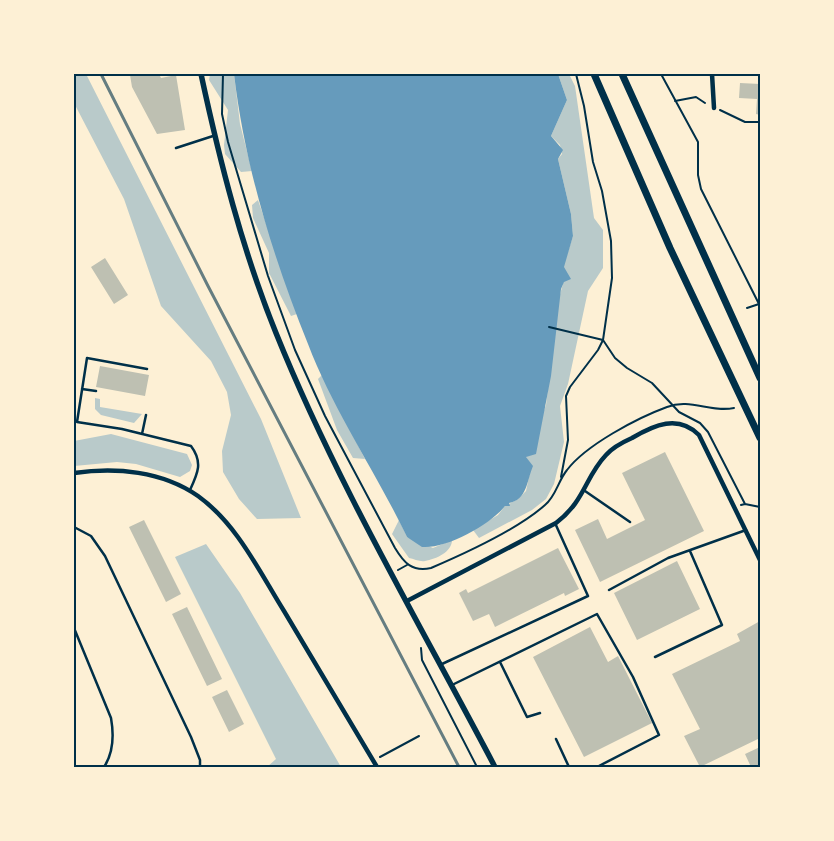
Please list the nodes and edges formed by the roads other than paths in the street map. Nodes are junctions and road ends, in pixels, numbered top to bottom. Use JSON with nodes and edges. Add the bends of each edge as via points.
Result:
{"nodes":[{"id":1,"x":202,"y":74,"type":"edge"},
{"id":2,"x":594,"y":74,"type":"edge"},
{"id":3,"x":622,"y":74,"type":"edge"},
{"id":4,"x":712,"y":74,"type":"edge"},
{"id":5,"x":714,"y":108,"type":"dead end"},
{"id":6,"x":215,"y":135,"type":"junction"},
{"id":7,"x":176,"y":148,"type":"dead end"},
{"id":8,"x":147,"y":369,"type":"dead end"},
{"id":9,"x":760,"y":378,"type":"edge"},
{"id":10,"x":82,"y":389,"type":"junction"},
{"id":11,"x":96,"y":391,"type":"dead end"},
{"id":12,"x":146,"y":415,"type":"dead end"},
{"id":13,"x":142,"y":434,"type":"junction"},
{"id":14,"x":760,"y":438,"type":"edge"},
{"id":15,"x":74,"y":473,"type":"edge"},
{"id":16,"x":584,"y":491,"type":"junction"},
{"id":17,"x":189,"y":492,"type":"junction"},
{"id":18,"x":630,"y":522,"type":"dead end"},
{"id":19,"x":555,"y":523,"type":"junction"},
{"id":20,"x":74,"y":527,"type":"edge"},
{"id":21,"x":746,"y":530,"type":"junction"},
{"id":22,"x":690,"y":550,"type":"junction"},
{"id":23,"x":760,"y":560,"type":"edge"},
{"id":24,"x":609,"y":590,"type":"dead end"},
{"id":25,"x":407,"y":601,"type":"junction"},
{"id":26,"x":74,"y":628,"type":"edge"},
{"id":27,"x":654,"y":658,"type":"dead end"},
{"id":28,"x":500,"y":662,"type":"junction"},
{"id":29,"x":441,"y":664,"type":"junction"},
{"id":30,"x":452,"y":685,"type":"junction"},
{"id":31,"x":540,"y":713,"type":"dead end"},
{"id":32,"x":556,"y":739,"type":"dead end"},
{"id":33,"x":104,"y":767,"type":"edge"},
{"id":34,"x":200,"y":767,"type":"edge"},
{"id":35,"x":378,"y":767,"type":"edge"},
{"id":36,"x":495,"y":767,"type":"edge"},
{"id":37,"x":569,"y":767,"type":"edge"},
{"id":38,"x":597,"y":767,"type":"edge"}],
"edges":[{"from":1,"to":6,"type":"street"},
{"from":2,"to":14,"type":"main road","via":[[670,248]]},
{"from":3,"to":9,"type":"main road"},
{"from":4,"to":5,"type":"street"},
{"from":6,"to":7,"type":"lane"},
{"from":6,"to":25,"type":"street","via":[[242,235],[275,331],[315,423]]},
{"from":8,"to":10,"type":"lane","via":[[87,358]]},
{"from":10,"to":11,"type":"lane"},
{"from":10,"to":13,"type":"lane","via":[[77,422]]},
{"from":12,"to":13,"type":"lane"},
{"from":13,"to":17,"type":"lane","via":[[191,446],[200,464]]},
{"from":15,"to":17,"type":"street","via":[[135,472]]},
{"from":16,"to":18,"type":"lane"},
{"from":16,"to":19,"type":"street","via":[[572,509]]},
{"from":16,"to":21,"type":"street","via":[[599,464],[616,446],[660,424],[679,423],[699,435]]},
{"from":17,"to":35,"type":"street","via":[[220,516],[240,540]]},
{"from":19,"to":25,"type":"street"},
{"from":19,"to":29,"type":"lane","via":[[588,596]]},
{"from":20,"to":34,"type":"lane","via":[[91,536],[105,556],[191,738]]},
{"from":21,"to":22,"type":"lane"},
{"from":21,"to":23,"type":"street"},
{"from":22,"to":24,"type":"lane","via":[[668,558]]},
{"from":22,"to":27,"type":"lane","via":[[722,626]]},
{"from":25,"to":29,"type":"street"},
{"from":26,"to":33,"type":"lane","via":[[111,718],[111,752]]},
{"from":28,"to":30,"type":"lane"},
{"from":28,"to":31,"type":"lane","via":[[527,718]]},
{"from":28,"to":38,"type":"lane","via":[[597,614],[633,677],[659,735]]},
{"from":29,"to":30,"type":"street"},
{"from":30,"to":36,"type":"street"},
{"from":32,"to":37,"type":"lane"}]}
